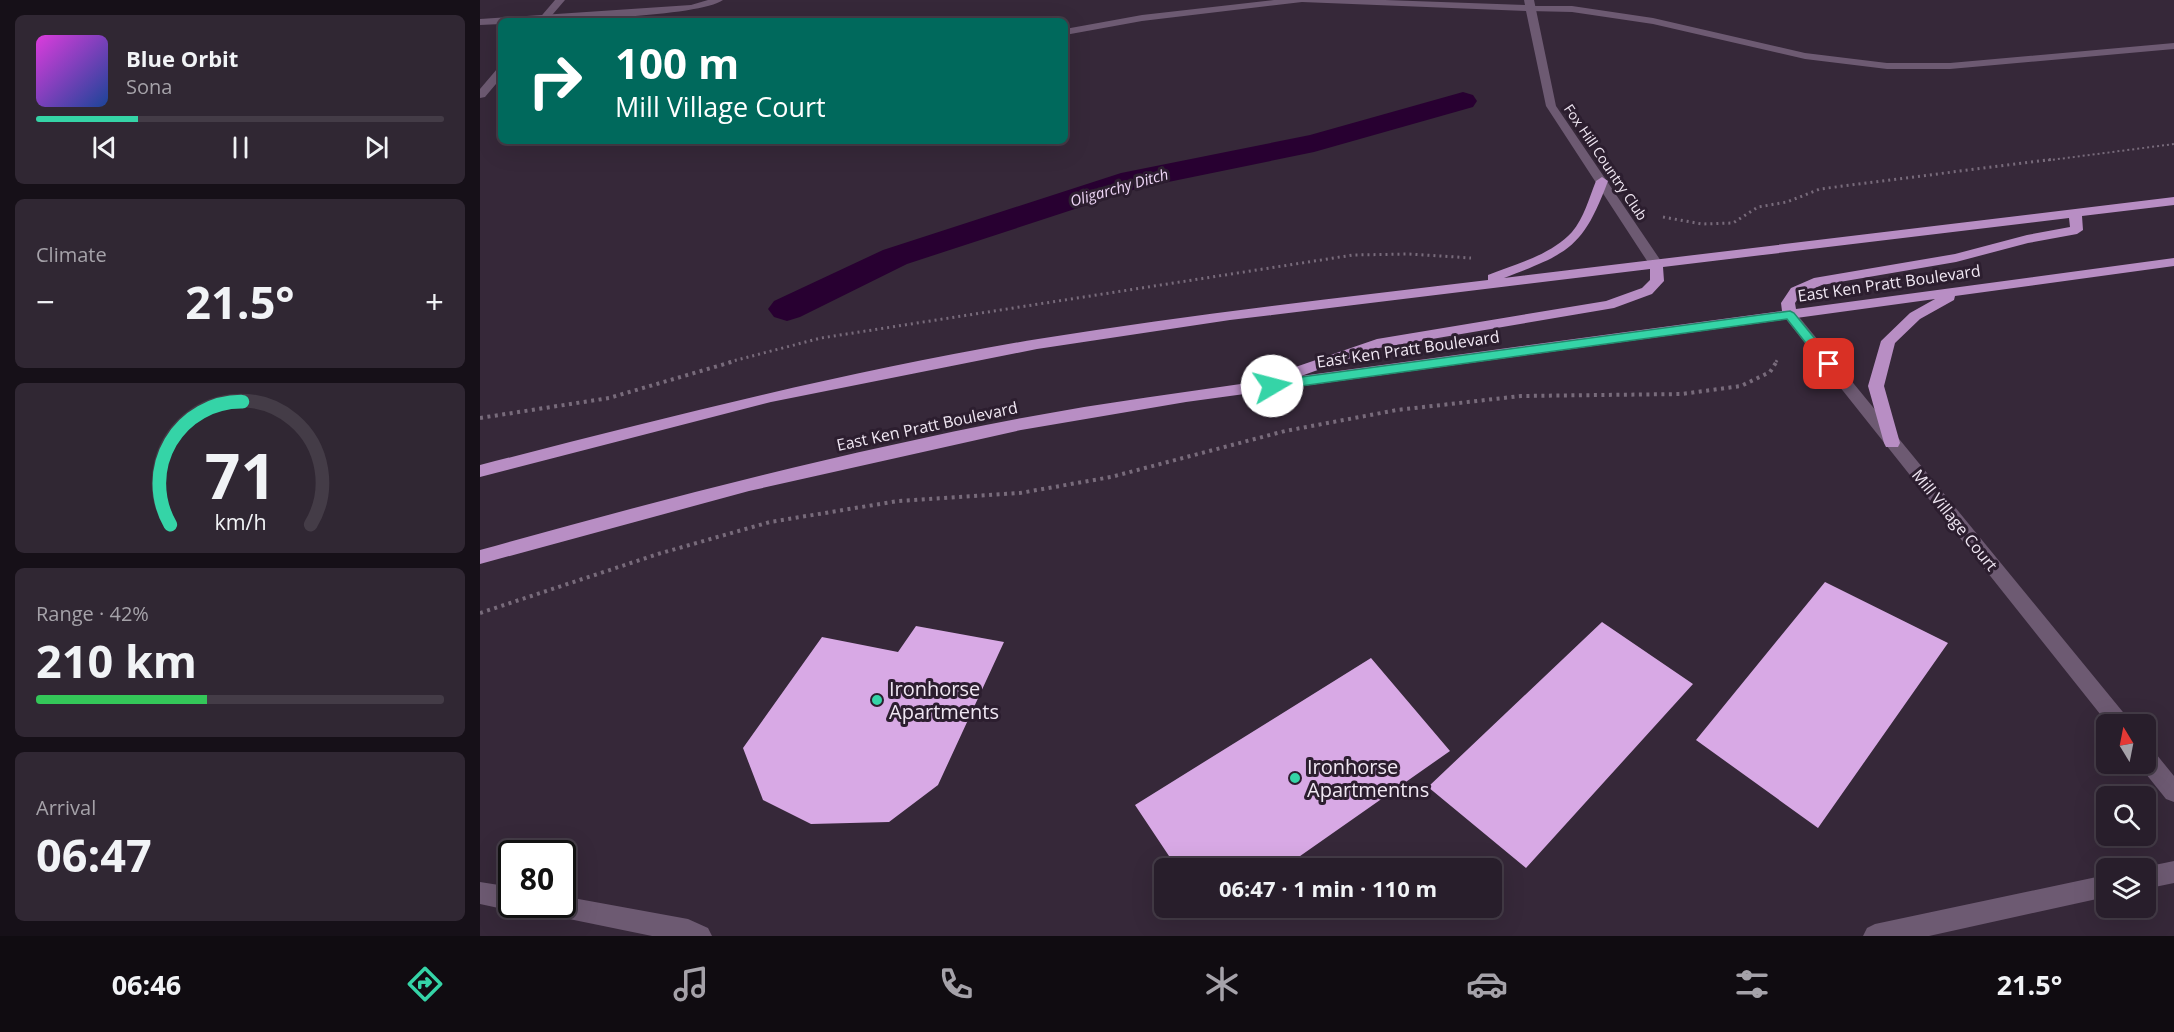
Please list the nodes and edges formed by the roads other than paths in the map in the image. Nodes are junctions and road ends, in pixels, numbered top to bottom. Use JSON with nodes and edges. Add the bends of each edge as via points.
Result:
{"nodes":[{"id":1,"x":560,"y":0,"type":"edge"},
{"id":2,"x":718,"y":0,"type":"edge"},
{"id":3,"x":1299,"y":0,"type":"edge"},
{"id":4,"x":1306,"y":0,"type":"edge"},
{"id":5,"x":1529,"y":4,"type":"edge"},
{"id":6,"x":545,"y":18,"type":"edge"},
{"id":7,"x":557,"y":18,"type":"edge"},
{"id":8,"x":498,"y":21,"type":"edge"},
{"id":9,"x":480,"y":22,"type":"edge"},
{"id":10,"x":1068,"y":31,"type":"edge"},
{"id":11,"x":2174,"y":46,"type":"edge"},
{"id":12,"x":498,"y":75,"type":"edge"},
{"id":13,"x":498,"y":94,"type":"edge"},
{"id":14,"x":481,"y":95,"type":"edge"},
{"id":15,"x":1602,"y":181,"type":"junction"},
{"id":16,"x":2174,"y":201,"type":"edge"},
{"id":17,"x":2075,"y":213,"type":"junction"},
{"id":18,"x":2174,"y":262,"type":"edge"},
{"id":19,"x":1656,"y":264,"type":"junction"},
{"id":20,"x":1472,"y":287,"type":"junction"},
{"id":21,"x":1960,"y":292,"type":"junction"},
{"id":22,"x":1790,"y":315,"type":"junction"},
{"id":23,"x":1248,"y":389,"type":"junction"},
{"id":24,"x":1892,"y":443,"type":"junction"},
{"id":25,"x":480,"y":471,"type":"edge"},
{"id":26,"x":480,"y":557,"type":"edge"},
{"id":27,"x":2112,"y":714,"type":"edge"},
{"id":28,"x":2156,"y":770,"type":"edge"},
{"id":29,"x":2174,"y":792,"type":"edge"},
{"id":30,"x":2174,"y":872,"type":"edge"},
{"id":31,"x":2156,"y":876,"type":"edge"},
{"id":32,"x":2096,"y":888,"type":"edge"},
{"id":33,"x":480,"y":893,"type":"edge"},
{"id":34,"x":498,"y":896,"type":"edge"},
{"id":35,"x":576,"y":910,"type":"edge"},
{"id":36,"x":700,"y":936,"type":"edge"},
{"id":37,"x":1875,"y":936,"type":"edge"}],
"edges":[{"from":1,"to":6,"type":"street"},
{"from":2,"to":7,"type":"street","via":[[692,8]]},
{"from":3,"to":10,"type":"street","via":[[1142,18]]},
{"from":4,"to":5,"type":"street"},
{"from":5,"to":11,"type":"street","via":[[1642,20],[1805,56],[1887,66],[1950,66]]},
{"from":5,"to":15,"type":"street","name":"Fox Hill Country Club","via":[[1551,106]]},
{"from":8,"to":9,"type":"street"},
{"from":12,"to":14,"type":"street"},
{"from":13,"to":14,"type":"street"},
{"from":15,"to":19,"type":"street","name":"Fox Hill Country Club"},
{"from":15,"to":20,"type":"highway","via":[[1574,238],[1544,257]]},
{"from":16,"to":17,"type":"highway"},
{"from":17,"to":19,"type":"highway"},
{"from":17,"to":22,"type":"highway","via":[[2078,230],[1956,258],[1819,281],[1796,291],[1788,303]]},
{"from":18,"to":21,"type":"highway","name":"East Ken Pratt Boulevard"},
{"from":19,"to":20,"type":"highway"},
{"from":19,"to":23,"type":"highway","via":[[1657,281],[1647,291],[1609,305],[1377,344]]},
{"from":20,"to":25,"type":"highway","via":[[1037,344],[771,397]]},
{"from":21,"to":22,"type":"highway","name":"East Ken Pratt Boulevard"},
{"from":21,"to":24,"type":"highway","via":[[1915,316],[1888,341],[1876,386]]},
{"from":22,"to":23,"type":"highway","name":"East Ken Pratt Boulevard"},
{"from":22,"to":24,"type":"street","name":"Mill Village Court"},
{"from":23,"to":26,"type":"highway","name":"East Ken Pratt Boulevard","via":[[1023,424],[830,465]]},
{"from":24,"to":27,"type":"street","name":"Mill Village Court"},
{"from":28,"to":29,"type":"street"},
{"from":30,"to":31,"type":"street"},
{"from":32,"to":37,"type":"street"},
{"from":33,"to":34,"type":"street"},
{"from":35,"to":36,"type":"street"}]}
